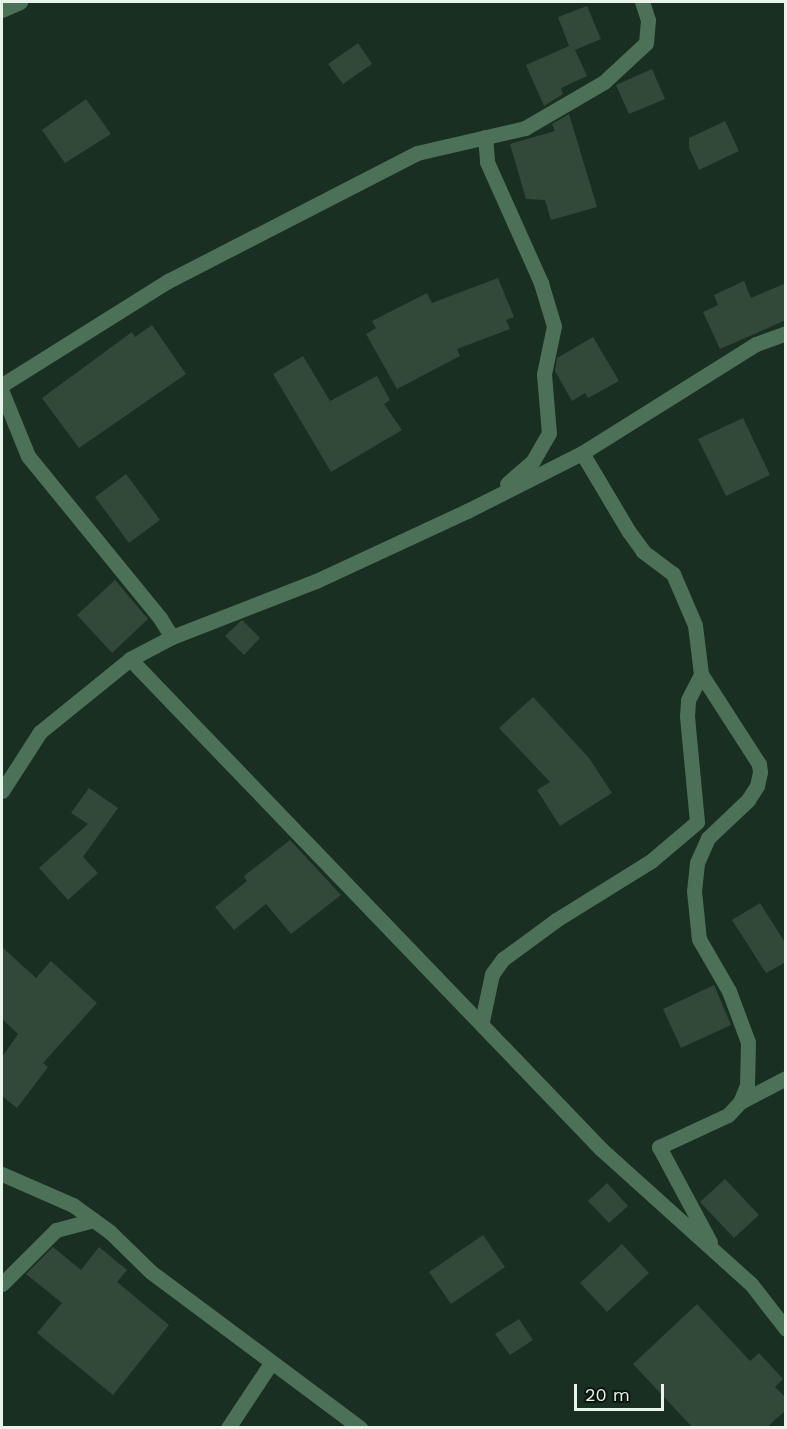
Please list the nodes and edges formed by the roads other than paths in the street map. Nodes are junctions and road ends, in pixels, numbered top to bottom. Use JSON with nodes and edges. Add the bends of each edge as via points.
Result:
{"nodes":[{"id":1,"x":20,"y":2,"type":"edge"},
{"id":2,"x":642,"y":2,"type":"edge"},
{"id":3,"x":2,"y":10,"type":"edge"},
{"id":4,"x":485,"y":137,"type":"junction"},
{"id":5,"x":786,"y":333,"type":"edge"},
{"id":6,"x":2,"y":385,"type":"edge"},
{"id":7,"x":2,"y":392,"type":"edge"},
{"id":8,"x":582,"y":453,"type":"junction"},
{"id":9,"x":467,"y":511,"type":"junction"},
{"id":10,"x":172,"y":637,"type":"junction"},
{"id":11,"x":130,"y":658,"type":"junction"},
{"id":12,"x":701,"y":674,"type":"junction"},
{"id":13,"x":2,"y":791,"type":"edge"},
{"id":14,"x":482,"y":1021,"type":"junction"},
{"id":15,"x":786,"y":1078,"type":"edge"},
{"id":16,"x":740,"y":1102,"type":"junction"},
{"id":17,"x":2,"y":1174,"type":"edge"},
{"id":18,"x":94,"y":1220,"type":"junction"},
{"id":19,"x":716,"y":1253,"type":"junction"},
{"id":20,"x":2,"y":1284,"type":"edge"},
{"id":21,"x":786,"y":1329,"type":"edge"},
{"id":22,"x":271,"y":1363,"type":"junction"},
{"id":23,"x":228,"y":1428,"type":"edge"},
{"id":24,"x":360,"y":1428,"type":"edge"}],
"edges":[{"from":1,"to":3,"type":"street"},
{"from":2,"to":4,"type":"street","via":[[648,20],[646,44],[604,82],[525,128]]},
{"from":4,"to":6,"type":"street","via":[[417,153],[168,281]]},
{"from":4,"to":9,"type":"street","via":[[487,162],[541,283],[554,326],[544,374],[549,433],[520,475]]},
{"from":5,"to":8,"type":"street","via":[[756,344]]},
{"from":7,"to":10,"type":"street","via":[[28,456]]},
{"from":8,"to":9,"type":"street"},
{"from":8,"to":12,"type":"street","via":[[629,532],[644,551],[673,574],[697,632]]},
{"from":9,"to":10,"type":"street","via":[[316,581]]},
{"from":10,"to":11,"type":"street"},
{"from":11,"to":13,"type":"street","via":[[40,732]]},
{"from":11,"to":14,"type":"street"},
{"from":12,"to":14,"type":"street","via":[[688,700],[687,716],[697,822],[651,861],[556,920],[503,959],[492,974]]},
{"from":12,"to":16,"type":"street","via":[[759,764],[760,772],[753,794],[708,838],[697,863],[694,891],[699,939],[729,991],[748,1042],[747,1085]]},
{"from":14,"to":19,"type":"street","via":[[601,1149]]},
{"from":15,"to":16,"type":"street"},
{"from":16,"to":19,"type":"street","via":[[728,1115],[659,1147]]},
{"from":17,"to":18,"type":"street","via":[[73,1205]]},
{"from":18,"to":20,"type":"street","via":[[56,1230]]},
{"from":18,"to":22,"type":"street","via":[[152,1272]]},
{"from":19,"to":21,"type":"street","via":[[751,1284]]},
{"from":22,"to":23,"type":"street"},
{"from":22,"to":24,"type":"street"}]}
